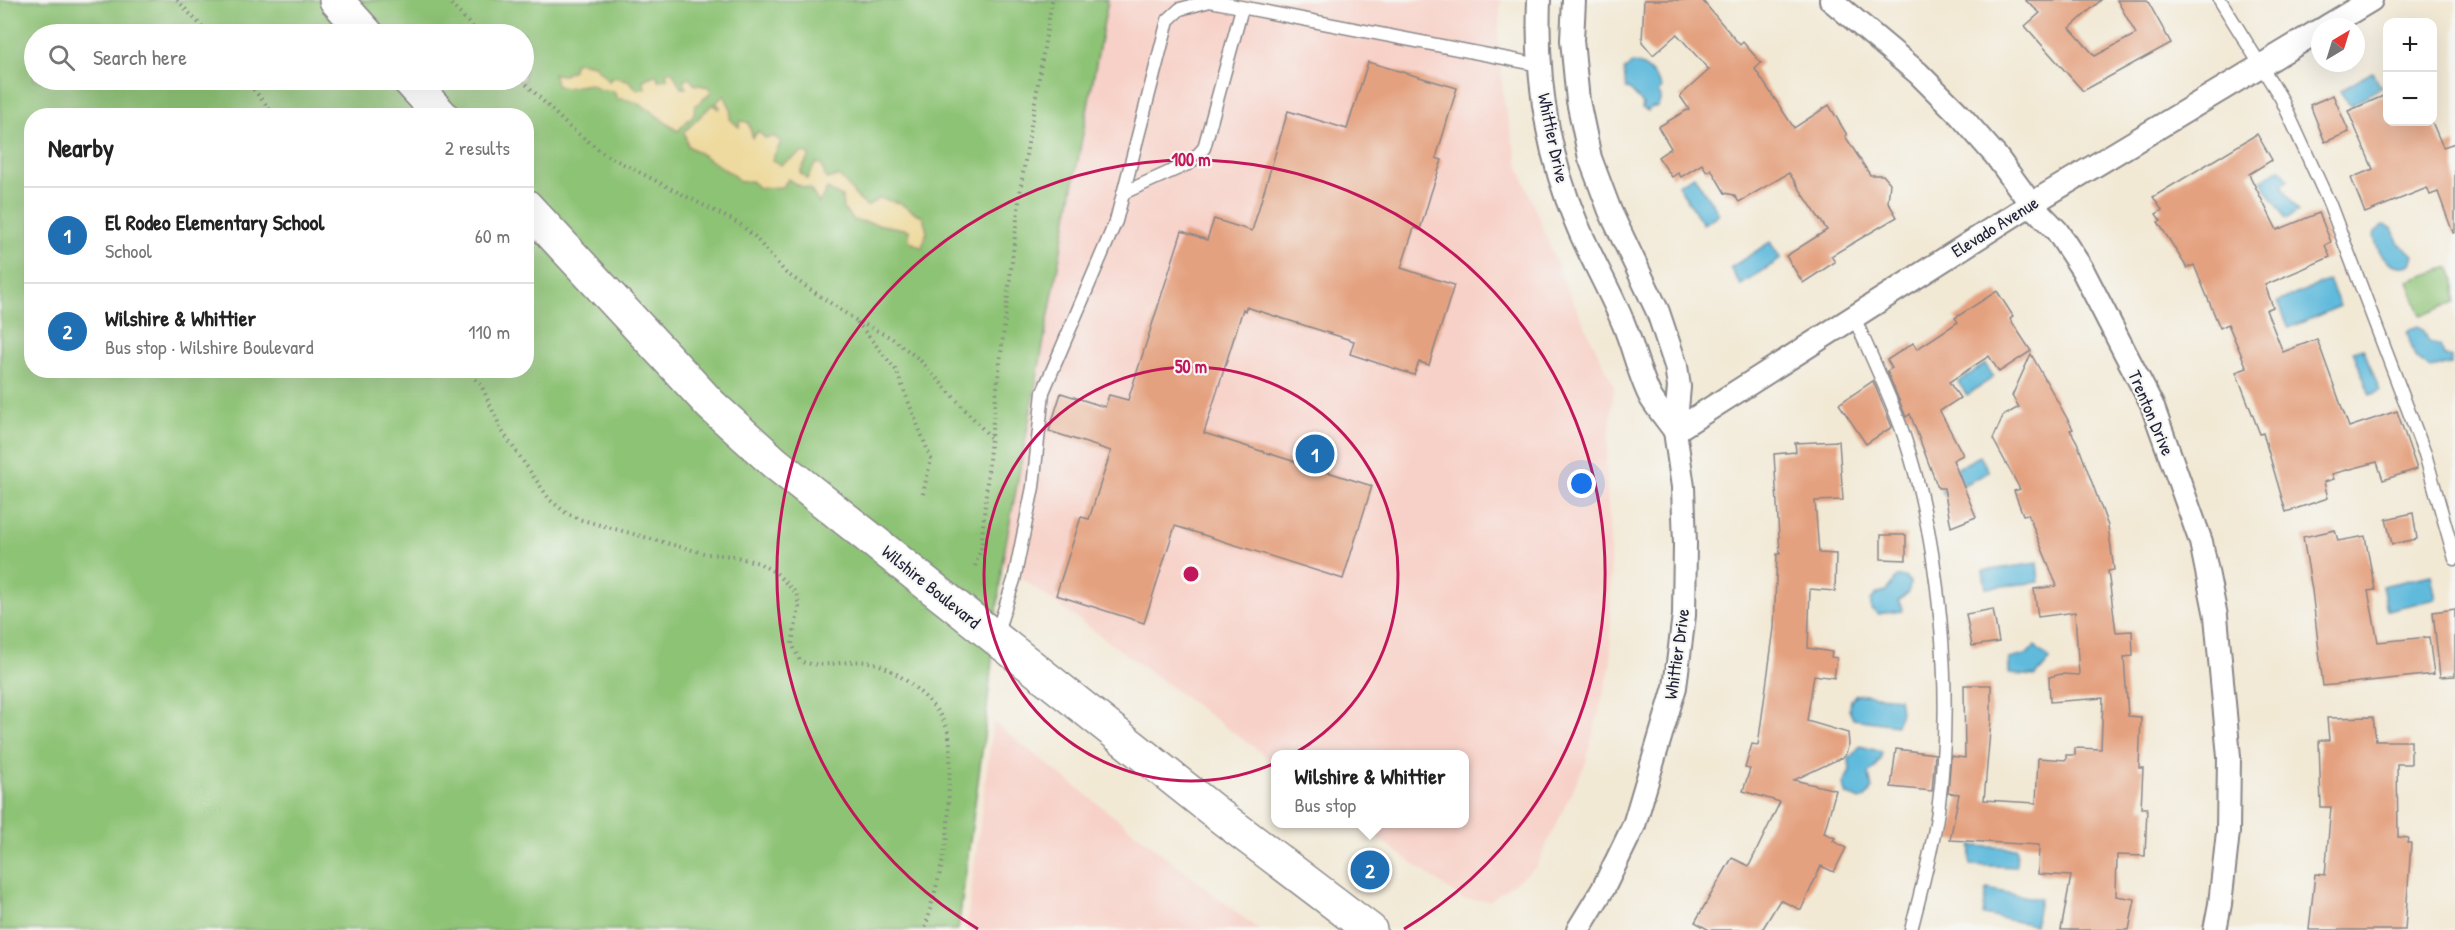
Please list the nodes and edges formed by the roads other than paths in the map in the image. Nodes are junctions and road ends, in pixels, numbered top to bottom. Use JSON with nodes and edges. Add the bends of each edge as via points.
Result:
{"nodes":[{"id":1,"x":336,"y":0,"type":"edge"},
{"id":2,"x":1539,"y":0,"type":"edge"},
{"id":3,"x":1574,"y":0,"type":"edge"},
{"id":4,"x":1831,"y":0,"type":"edge"},
{"id":5,"x":2220,"y":0,"type":"edge"},
{"id":6,"x":2371,"y":0,"type":"edge"},
{"id":7,"x":1242,"y":8,"type":"junction"},
{"id":8,"x":2341,"y":18,"type":"edge"},
{"id":9,"x":359,"y":24,"type":"edge"},
{"id":10,"x":2311,"y":35,"type":"edge"},
{"id":11,"x":1540,"y":65,"type":"junction"},
{"id":12,"x":2261,"y":65,"type":"junction"},
{"id":13,"x":418,"y":90,"type":"edge"},
{"id":14,"x":435,"y":108,"type":"edge"},
{"id":15,"x":1123,"y":194,"type":"junction"},
{"id":16,"x":2031,"y":204,"type":"junction"},
{"id":17,"x":534,"y":215,"type":"edge"},
{"id":18,"x":1854,"y":317,"type":"junction"},
{"id":19,"x":1675,"y":431,"type":"junction"},
{"id":20,"x":2455,"y":559,"type":"edge"},
{"id":21,"x":995,"y":638,"type":"junction"},
{"id":22,"x":1370,"y":930,"type":"edge"},
{"id":23,"x":1578,"y":930,"type":"edge"},
{"id":24,"x":1911,"y":930,"type":"edge"},
{"id":25,"x":2215,"y":930,"type":"edge"}],
"edges":[{"from":1,"to":9,"type":"main road"},
{"from":2,"to":11,"type":"street","name":"Whittier Drive"},
{"from":3,"to":19,"type":"street","name":"Whittier Drive","via":[[1572,40],[1578,101],[1590,158],[1610,211],[1658,312],[1675,362],[1679,387]]},
{"from":4,"to":16,"type":"street","name":"Trenton Drive","via":[[1918,73],[1959,114]]},
{"from":5,"to":12,"type":"lane"},
{"from":6,"to":8,"type":"street"},
{"from":7,"to":11,"type":"lane"},
{"from":7,"to":15,"type":"lane","via":[[1204,148],[1190,163]]},
{"from":7,"to":15,"type":"lane","via":[[1210,1],[1180,9],[1168,20]]},
{"from":10,"to":12,"type":"street","name":"Elevado Avenue"},
{"from":11,"to":19,"type":"street","name":"Whittier Drive","via":[[1543,108],[1555,166],[1572,214],[1624,326],[1652,399]]},
{"from":12,"to":16,"type":"street","name":"Elevado Avenue"},
{"from":12,"to":20,"type":"lane","via":[[2281,98],[2330,205],[2425,454]]},
{"from":13,"to":14,"type":"main road"},
{"from":15,"to":21,"type":"lane","via":[[1116,221],[1043,392],[1033,487],[1014,580]]},
{"from":16,"to":18,"type":"street","name":"Elevado Avenue"},
{"from":16,"to":25,"type":"street","name":"Trenton Drive","via":[[2057,231],[2082,269],[2120,340],[2152,405],[2201,542],[2216,616],[2229,757],[2228,832]]},
{"from":17,"to":21,"type":"main road","name":"Wilshire Boulevard","via":[[733,427]]},
{"from":18,"to":19,"type":"street","name":"Elevado Avenue"},
{"from":18,"to":24,"type":"lane","via":[[1902,430],[1914,471],[1940,616],[1943,681],[1938,810]]},
{"from":19,"to":23,"type":"street","name":"Whittier Drive","via":[[1683,487],[1685,544],[1684,615],[1675,687],[1634,825],[1603,890]]},
{"from":21,"to":22,"type":"main road","name":"Wilshire Boulevard"}]}
